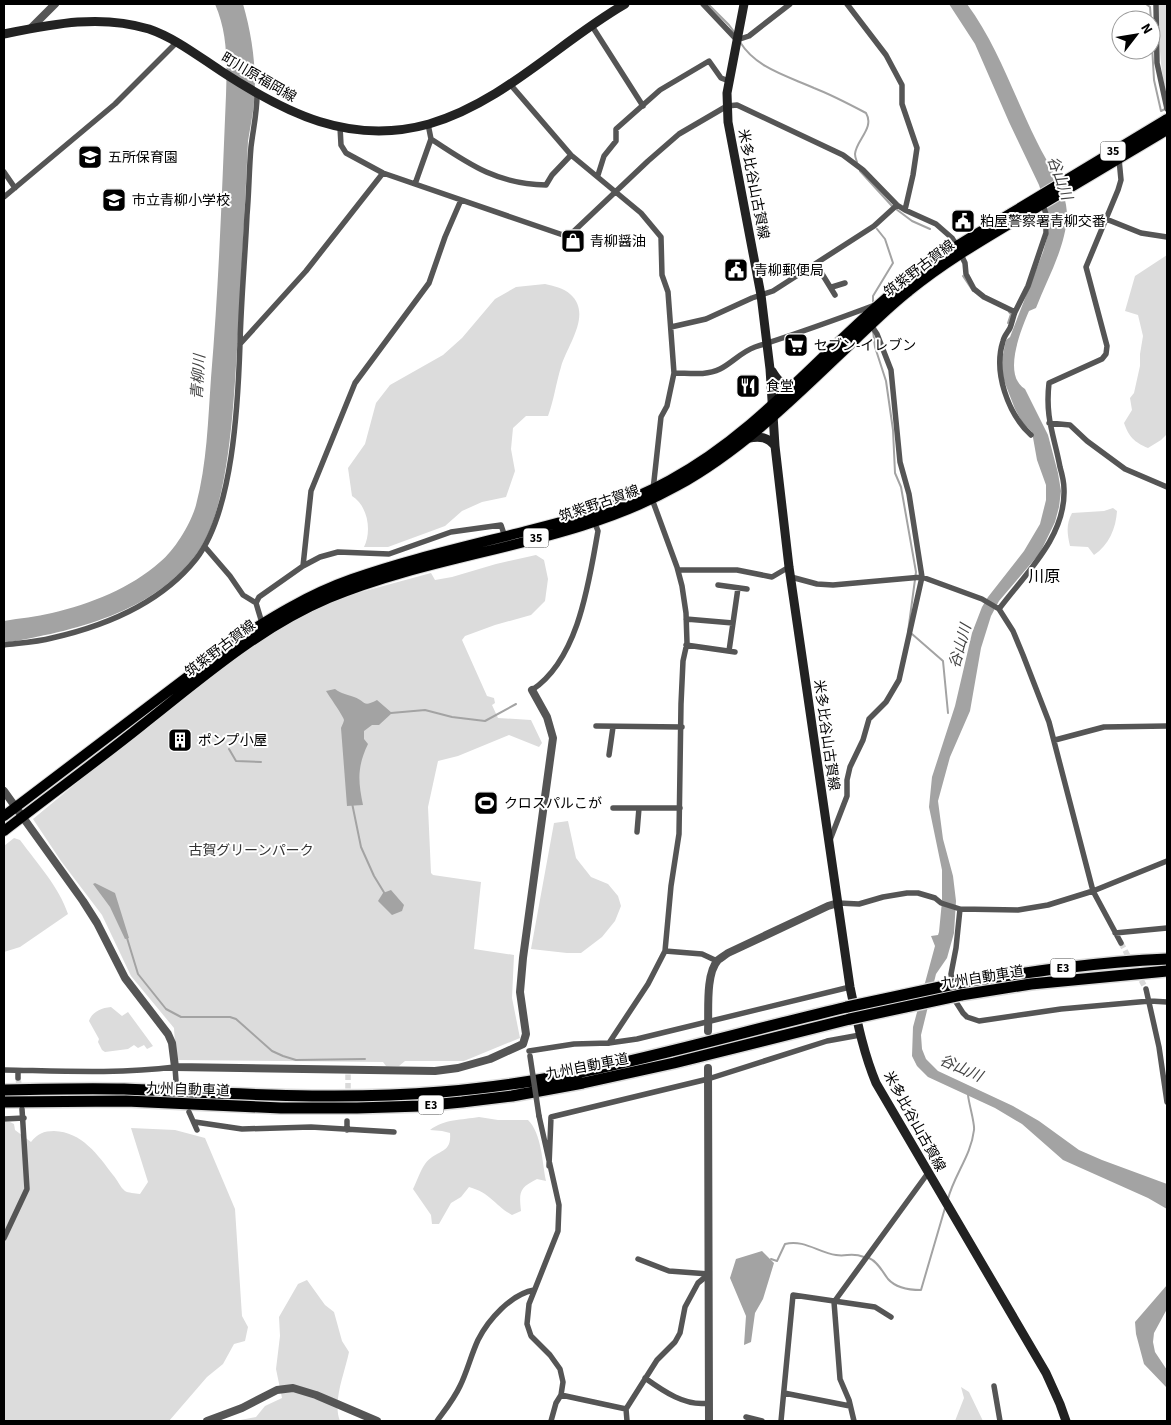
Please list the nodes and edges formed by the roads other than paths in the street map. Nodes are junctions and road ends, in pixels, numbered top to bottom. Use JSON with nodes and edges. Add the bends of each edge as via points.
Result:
{"nodes":[{"id":1,"x":55,"y":4,"type":"edge"},
{"id":2,"x":625,"y":4,"type":"edge"},
{"id":3,"x":703,"y":4,"type":"edge"},
{"id":4,"x":744,"y":4,"type":"edge"},
{"id":5,"x":790,"y":4,"type":"edge"},
{"id":6,"x":847,"y":4,"type":"edge"},
{"id":7,"x":1156,"y":4,"type":"edge"},
{"id":8,"x":592,"y":26,"type":"junction"},
{"id":9,"x":31,"y":28,"type":"junction"},
{"id":10,"x":4,"y":34,"type":"edge"},
{"id":11,"x":737,"y":40,"type":"junction"},
{"id":12,"x":177,"y":42,"type":"junction"},
{"id":13,"x":729,"y":81,"type":"junction"},
{"id":14,"x":510,"y":84,"type":"junction"},
{"id":15,"x":256,"y":93,"type":"junction"},
{"id":16,"x":642,"y":106,"type":"junction"},
{"id":17,"x":727,"y":106,"type":"junction"},
{"id":18,"x":1167,"y":109,"type":"edge"},
{"id":19,"x":1167,"y":118,"type":"edge"},
{"id":20,"x":428,"y":124,"type":"junction"},
{"id":21,"x":1167,"y":124,"type":"edge"},
{"id":22,"x":340,"y":127,"type":"junction"},
{"id":23,"x":1167,"y":130,"type":"edge"},
{"id":24,"x":431,"y":139,"type":"junction"},
{"id":25,"x":571,"y":155,"type":"junction"},
{"id":26,"x":1119,"y":159,"type":"junction"},
{"id":27,"x":4,"y":172,"type":"edge"},
{"id":28,"x":383,"y":173,"type":"junction"},
{"id":29,"x":598,"y":175,"type":"junction"},
{"id":30,"x":415,"y":184,"type":"junction"},
{"id":31,"x":15,"y":188,"type":"junction"},
{"id":32,"x":1061,"y":188,"type":"junction"},
{"id":33,"x":616,"y":192,"type":"junction"},
{"id":34,"x":4,"y":197,"type":"edge"},
{"id":35,"x":461,"y":200,"type":"junction"},
{"id":36,"x":1043,"y":201,"type":"junction"},
{"id":37,"x":896,"y":205,"type":"junction"},
{"id":38,"x":905,"y":210,"type":"junction"},
{"id":39,"x":1106,"y":219,"type":"junction"},
{"id":40,"x":1167,"y":237,"type":"edge"},
{"id":41,"x":959,"y":249,"type":"junction"},
{"id":42,"x":816,"y":264,"type":"junction"},
{"id":43,"x":844,"y":282,"type":"dead end"},
{"id":44,"x":832,"y":287,"type":"junction"},
{"id":45,"x":761,"y":295,"type":"junction"},
{"id":46,"x":835,"y":295,"type":"dead end"},
{"id":47,"x":881,"y":303,"type":"junction"},
{"id":48,"x":1015,"y":312,"type":"junction"},
{"id":49,"x":871,"y":325,"type":"junction"},
{"id":50,"x":671,"y":327,"type":"junction"},
{"id":51,"x":240,"y":344,"type":"junction"},
{"id":52,"x":767,"y":344,"type":"junction"},
{"id":53,"x":770,"y":369,"type":"junction"},
{"id":54,"x":674,"y":373,"type":"junction"},
{"id":55,"x":795,"y":384,"type":"junction"},
{"id":56,"x":773,"y":404,"type":"junction"},
{"id":57,"x":773,"y":417,"type":"junction"},
{"id":58,"x":1049,"y":424,"type":"junction"},
{"id":59,"x":1031,"y":435,"type":"dead end"},
{"id":60,"x":749,"y":438,"type":"junction"},
{"id":61,"x":775,"y":446,"type":"junction"},
{"id":62,"x":1167,"y":487,"type":"edge"},
{"id":63,"x":652,"y":495,"type":"junction"},
{"id":64,"x":594,"y":522,"type":"junction"},
{"id":65,"x":505,"y":537,"type":"junction"},
{"id":66,"x":204,"y":547,"type":"junction"},
{"id":67,"x":303,"y":566,"type":"junction"},
{"id":68,"x":789,"y":567,"type":"junction"},
{"id":69,"x":678,"y":570,"type":"junction"},
{"id":70,"x":922,"y":576,"type":"junction"},
{"id":71,"x":791,"y":577,"type":"junction"},
{"id":72,"x":718,"y":585,"type":"dead end"},
{"id":73,"x":738,"y":588,"type":"junction"},
{"id":74,"x":747,"y":589,"type":"dead end"},
{"id":75,"x":256,"y":603,"type":"junction"},
{"id":76,"x":999,"y":609,"type":"junction"},
{"id":77,"x":686,"y":619,"type":"junction"},
{"id":78,"x":262,"y":623,"type":"junction"},
{"id":79,"x":733,"y":623,"type":"junction"},
{"id":80,"x":4,"y":645,"type":"edge"},
{"id":81,"x":686,"y":645,"type":"junction"},
{"id":82,"x":532,"y":690,"type":"joint"},
{"id":83,"x":596,"y":726,"type":"dead end"},
{"id":84,"x":1167,"y":726,"type":"edge"},
{"id":85,"x":613,"y":727,"type":"junction"},
{"id":86,"x":682,"y":727,"type":"junction"},
{"id":87,"x":1055,"y":740,"type":"junction"},
{"id":88,"x":609,"y":755,"type":"dead end"},
{"id":89,"x":4,"y":792,"type":"edge"},
{"id":90,"x":15,"y":808,"type":"junction"},
{"id":91,"x":613,"y":808,"type":"dead end"},
{"id":92,"x":639,"y":808,"type":"junction"},
{"id":93,"x":680,"y":808,"type":"junction"},
{"id":94,"x":4,"y":816,"type":"edge"},
{"id":95,"x":22,"y":817,"type":"junction"},
{"id":96,"x":4,"y":831,"type":"edge"},
{"id":97,"x":638,"y":832,"type":"dead end"},
{"id":98,"x":830,"y":841,"type":"junction"},
{"id":99,"x":1167,"y":861,"type":"edge"},
{"id":100,"x":1093,"y":891,"type":"junction"},
{"id":101,"x":838,"y":903,"type":"junction"},
{"id":102,"x":959,"y":909,"type":"junction"},
{"id":103,"x":1167,"y":928,"type":"edge"},
{"id":104,"x":1115,"y":932,"type":"junction"},
{"id":105,"x":1121,"y":943,"type":"tunnel mouth"},
{"id":106,"x":665,"y":951,"type":"junction"},
{"id":107,"x":1167,"y":958,"type":"edge"},
{"id":108,"x":717,"y":961,"type":"junction"},
{"id":109,"x":1167,"y":971,"type":"edge"},
{"id":110,"x":850,"y":987,"type":"junction"},
{"id":111,"x":960,"y":989,"type":"junction"},
{"id":112,"x":1146,"y":989,"type":"tunnel mouth"},
{"id":113,"x":1150,"y":1001,"type":"junction"},
{"id":114,"x":1167,"y":1002,"type":"edge"},
{"id":115,"x":848,"y":1013,"type":"junction"},
{"id":116,"x":708,"y":1021,"type":"junction"},
{"id":117,"x":708,"y":1032,"type":"dead end"},
{"id":118,"x":860,"y":1035,"type":"junction"},
{"id":119,"x":609,"y":1043,"type":"junction"},
{"id":120,"x":523,"y":1044,"type":"junction"},
{"id":121,"x":530,"y":1053,"type":"junction"},
{"id":122,"x":175,"y":1067,"type":"junction"},
{"id":123,"x":708,"y":1068,"type":"dead end"},
{"id":124,"x":4,"y":1070,"type":"edge"},
{"id":125,"x":18,"y":1070,"type":"junction"},
{"id":126,"x":18,"y":1078,"type":"tunnel mouth"},
{"id":127,"x":708,"y":1079,"type":"junction"},
{"id":128,"x":176,"y":1081,"type":"dead end"},
{"id":129,"x":4,"y":1090,"type":"edge"},
{"id":130,"x":4,"y":1102,"type":"edge"},
{"id":131,"x":1167,"y":1102,"type":"edge"},
{"id":132,"x":22,"y":1110,"type":"tunnel mouth"},
{"id":133,"x":189,"y":1112,"type":"dead end"},
{"id":134,"x":24,"y":1118,"type":"junction"},
{"id":135,"x":4,"y":1119,"type":"edge"},
{"id":136,"x":348,"y":1121,"type":"dead end"},
{"id":137,"x":195,"y":1122,"type":"junction"},
{"id":138,"x":197,"y":1130,"type":"dead end"},
{"id":139,"x":347,"y":1130,"type":"junction"},
{"id":140,"x":394,"y":1132,"type":"dead end"},
{"id":141,"x":549,"y":1166,"type":"junction"},
{"id":142,"x":928,"y":1173,"type":"junction"},
{"id":143,"x":4,"y":1238,"type":"edge"},
{"id":144,"x":638,"y":1260,"type":"dead end"},
{"id":145,"x":709,"y":1274,"type":"junction"},
{"id":146,"x":534,"y":1290,"type":"junction"},
{"id":147,"x":834,"y":1302,"type":"junction"},
{"id":148,"x":891,"y":1317,"type":"dead end"},
{"id":149,"x":645,"y":1378,"type":"junction"},
{"id":150,"x":994,"y":1386,"type":"dead end"},
{"id":151,"x":784,"y":1393,"type":"junction"},
{"id":152,"x":561,"y":1395,"type":"junction"},
{"id":153,"x":709,"y":1403,"type":"junction"},
{"id":154,"x":850,"y":1406,"type":"junction"},
{"id":155,"x":626,"y":1408,"type":"junction"},
{"id":156,"x":746,"y":1417,"type":"dead end"},
{"id":157,"x":207,"y":1421,"type":"edge"},
{"id":158,"x":377,"y":1421,"type":"edge"},
{"id":159,"x":437,"y":1421,"type":"edge"},
{"id":160,"x":551,"y":1421,"type":"edge"},
{"id":161,"x":627,"y":1421,"type":"edge"},
{"id":162,"x":709,"y":1421,"type":"edge"},
{"id":163,"x":762,"y":1421,"type":"edge"},
{"id":164,"x":781,"y":1421,"type":"edge"},
{"id":165,"x":854,"y":1421,"type":"edge"},
{"id":166,"x":1000,"y":1421,"type":"edge"},
{"id":167,"x":1066,"y":1421,"type":"edge"}],
"edges":[{"from":1,"to":9,"type":"street"},
{"from":2,"to":8,"type":"main road","name":"町川原福岡線"},
{"from":3,"to":11,"type":"street"},
{"from":4,"to":11,"type":"main road","name":"米多比谷山古賀線"},
{"from":5,"to":11,"type":"street","via":[[749,36]]},
{"from":6,"to":38,"type":"street","via":[[886,55],[902,85],[902,104],[917,148]]},
{"from":7,"to":18,"type":"street","via":[[1157,64]]},
{"from":8,"to":14,"type":"main road","name":"町川原福岡線"},
{"from":8,"to":16,"type":"street"},
{"from":9,"to":10,"type":"main road","name":"町川原福岡線"},
{"from":9,"to":12,"type":"main road","name":"町川原福岡線","via":[[113,21],[150,30]]},
{"from":11,"to":13,"type":"main road","name":"米多比谷山古賀線"},
{"from":12,"to":15,"type":"main road","name":"町川原福岡線"},
{"from":12,"to":31,"type":"street","via":[[115,104]]},
{"from":13,"to":16,"type":"street","via":[[721,78],[709,61],[660,90]]},
{"from":13,"to":17,"type":"main road","name":"米多比谷山古賀線"},
{"from":14,"to":20,"type":"main road","name":"町川原福岡線","via":[[462,112]]},
{"from":14,"to":25,"type":"street"},
{"from":15,"to":22,"type":"main road","name":"町川原福岡線","via":[[304,117]]},
{"from":15,"to":51,"type":"street"},
{"from":16,"to":29,"type":"street","via":[[616,128],[616,141],[604,156]]},
{"from":17,"to":33,"type":"street","via":[[680,134]]},
{"from":17,"to":37,"type":"street","via":[[737,105],[843,155],[864,170]]},
{"from":17,"to":45,"type":"main road","name":"米多比谷山古賀線","via":[[730,140]]},
{"from":19,"to":21,"type":"highway"},
{"from":19,"to":32,"type":"main road","name":"筑紫野古賀線","number":"35"},
{"from":20,"to":22,"type":"main road","name":"町川原福岡線","via":[[379,130]]},
{"from":20,"to":24,"type":"street"},
{"from":22,"to":28,"type":"street","via":[[341,146],[346,153]]},
{"from":23,"to":26,"type":"main road","name":"筑紫野古賀線","number":"35"},
{"from":24,"to":25,"type":"street","via":[[484,172],[538,185],[546,185]]},
{"from":24,"to":30,"type":"street"},
{"from":25,"to":29,"type":"street"},
{"from":26,"to":32,"type":"main road","name":"筑紫野古賀線","number":"35"},
{"from":26,"to":39,"type":"street","via":[[1121,180]]},
{"from":27,"to":31,"type":"street"},
{"from":28,"to":30,"type":"street"},
{"from":28,"to":51,"type":"street","via":[[306,270]]},
{"from":29,"to":33,"type":"street","via":[[598,179]]},
{"from":30,"to":35,"type":"street"},
{"from":31,"to":34,"type":"street"},
{"from":32,"to":36,"type":"main road","name":"筑紫野古賀線","number":"35"},
{"from":33,"to":35,"type":"street","via":[[573,232],[563,235]]},
{"from":33,"to":50,"type":"street","via":[[642,213],[661,237],[662,275],[668,292]]},
{"from":35,"to":67,"type":"street","via":[[429,283],[355,383],[311,491]]},
{"from":36,"to":41,"type":"main road","name":"筑紫野古賀線","number":"35"},
{"from":36,"to":48,"type":"street","via":[[1046,233],[1028,286]]},
{"from":37,"to":38,"type":"street"},
{"from":37,"to":42,"type":"street","via":[[874,226]]},
{"from":38,"to":41,"type":"street","via":[[936,224]]},
{"from":39,"to":40,"type":"street","via":[[1140,233]]},
{"from":39,"to":58,"type":"street","via":[[1086,267],[1107,346],[1106,354],[1102,359],[1049,383]]},
{"from":41,"to":47,"type":"main road","name":"筑紫野古賀線","number":"35","via":[[921,269]]},
{"from":41,"to":48,"type":"street","via":[[974,289]]},
{"from":41,"to":49,"type":"main road","name":"筑紫野古賀線","number":"35"},
{"from":42,"to":44,"type":"street"},
{"from":42,"to":45,"type":"street"},
{"from":43,"to":44,"type":"street"},
{"from":44,"to":46,"type":"street"},
{"from":45,"to":50,"type":"street","via":[[706,319]]},
{"from":45,"to":52,"type":"main road","name":"米多比谷山古賀線"},
{"from":47,"to":52,"type":"street"},
{"from":47,"to":55,"type":"main road","name":"筑紫野古賀線","number":"35"},
{"from":48,"to":59,"type":"street","via":[[1003,339],[1000,369],[1012,410]]},
{"from":49,"to":57,"type":"main road","name":"筑紫野古賀線","number":"35"},
{"from":49,"to":70,"type":"street","via":[[890,370],[900,462],[909,494]]},
{"from":50,"to":54,"type":"street"},
{"from":51,"to":66,"type":"street","via":[[227,481],[213,530]]},
{"from":52,"to":53,"type":"main road","name":"米多比谷山古賀線"},
{"from":52,"to":54,"type":"street","via":[[736,356],[721,369],[709,373]]},
{"from":53,"to":55,"type":"main road","via":[[779,382]]},
{"from":53,"to":56,"type":"main road","name":"米多比谷山古賀線"},
{"from":54,"to":63,"type":"street","via":[[667,406],[661,417]]},
{"from":55,"to":56,"type":"main road","name":"筑紫野古賀線","number":"35"},
{"from":56,"to":57,"type":"main road","name":"米多比谷山古賀線"},
{"from":56,"to":63,"type":"main road","name":"筑紫野古賀線","number":"35","via":[[752,424]]},
{"from":57,"to":60,"type":"main road","name":"筑紫野古賀線","number":"35"},
{"from":57,"to":61,"type":"main road","name":"米多比谷山古賀線"},
{"from":58,"to":62,"type":"street","via":[[1070,425],[1125,469]]},
{"from":58,"to":76,"type":"street","via":[[1064,490],[1058,526],[1034,565]]},
{"from":60,"to":61,"type":"main road","via":[[765,438]]},
{"from":60,"to":63,"type":"main road","name":"筑紫野古賀線","number":"35","via":[[701,472]]},
{"from":61,"to":68,"type":"main road","name":"米多比谷山古賀線"},
{"from":63,"to":64,"type":"main road","name":"筑紫野古賀線","number":"35"},
{"from":63,"to":65,"type":"main road","name":"筑紫野古賀線","number":"35"},
{"from":63,"to":69,"type":"street"},
{"from":64,"to":82,"type":"street","via":[[598,531],[583,609],[562,658],[544,682]]},
{"from":64,"to":95,"type":"main road","name":"筑紫野古賀線","number":"35","via":[[400,573],[304,609],[236,651]]},
{"from":65,"to":67,"type":"street","via":[[501,525],[451,532],[390,554],[338,552]]},
{"from":65,"to":78,"type":"main road","name":"筑紫野古賀線","number":"35","via":[[353,579],[303,600]]},
{"from":66,"to":75,"type":"street","via":[[243,595]]},
{"from":66,"to":80,"type":"street","via":[[183,574],[148,602],[94,626],[52,638]]},
{"from":67,"to":75,"type":"street","via":[[263,593]]},
{"from":68,"to":69,"type":"street","via":[[772,577],[737,570]]},
{"from":68,"to":71,"type":"main road","name":"米多比谷山古賀線"},
{"from":69,"to":77,"type":"street"},
{"from":70,"to":71,"type":"street","via":[[833,585]]},
{"from":70,"to":76,"type":"street"},
{"from":70,"to":98,"type":"street","via":[[899,680],[886,702],[869,719],[850,767],[847,796]]},
{"from":71,"to":98,"type":"main road","name":"米多比谷山古賀線"},
{"from":72,"to":73,"type":"street"},
{"from":73,"to":74,"type":"street"},
{"from":73,"to":79,"type":"street"},
{"from":75,"to":78,"type":"street"},
{"from":76,"to":87,"type":"street","via":[[1013,631],[1033,677]]},
{"from":77,"to":79,"type":"street"},
{"from":77,"to":81,"type":"street"},
{"from":78,"to":90,"type":"main road","name":"筑紫野古賀線","number":"35"},
{"from":79,"to":81,"type":"street","via":[[732,652]]},
{"from":81,"to":86,"type":"street"},
{"from":82,"to":120,"type":"street","via":[[547,717],[553,738],[523,958],[520,992],[526,1034]]},
{"from":83,"to":85,"type":"street"},
{"from":84,"to":87,"type":"street","via":[[1104,728]]},
{"from":85,"to":86,"type":"street"},
{"from":85,"to":88,"type":"street"},
{"from":86,"to":93,"type":"street"},
{"from":87,"to":100,"type":"street"},
{"from":89,"to":90,"type":"street"},
{"from":90,"to":94,"type":"main road","name":"筑紫野古賀線","number":"35"},
{"from":90,"to":95,"type":"street"},
{"from":91,"to":92,"type":"street"},
{"from":92,"to":93,"type":"street"},
{"from":92,"to":97,"type":"street"},
{"from":93,"to":106,"type":"street"},
{"from":95,"to":96,"type":"main road","name":"筑紫野古賀線","number":"35"},
{"from":95,"to":122,"type":"street","via":[[83,900],[133,990],[168,1034]]},
{"from":98,"to":101,"type":"main road","name":"米多比谷山古賀線"},
{"from":99,"to":100,"type":"street"},
{"from":100,"to":102,"type":"street","via":[[1018,910]]},
{"from":100,"to":104,"type":"street"},
{"from":101,"to":102,"type":"street","via":[[859,904],[918,893]]},
{"from":101,"to":108,"type":"street"},
{"from":101,"to":110,"type":"main road","name":"米多比谷山古賀線"},
{"from":102,"to":113,"type":"street","via":[[951,974],[956,1002],[967,1017],[979,1021]]},
{"from":103,"to":104,"type":"street"},
{"from":104,"to":105,"type":"street"},
{"from":106,"to":108,"type":"street","via":[[702,954]]},
{"from":106,"to":119,"type":"street","via":[[648,984]]},
{"from":107,"to":111,"type":"highway","name":"九州自動車道","number":"E3","via":[[1036,971]]},
{"from":108,"to":116,"type":"street","via":[[710,984]]},
{"from":109,"to":111,"type":"highway","name":"九州自動車道","number":"E3"},
{"from":110,"to":116,"type":"street"},
{"from":110,"to":118,"type":"main road","name":"米多比谷山古賀線"},
{"from":111,"to":115,"type":"highway","name":"九州自動車道","number":"E3","bridge":true},
{"from":112,"to":113,"type":"street"},
{"from":113,"to":114,"type":"street"},
{"from":113,"to":131,"type":"street"},
{"from":115,"to":129,"type":"highway","name":"九州自動車道","number":"E3","via":[[575,1073],[440,1092],[299,1096],[122,1089]]},
{"from":115,"to":130,"type":"highway","name":"九州自動車道","number":"E3","via":[[692,1059],[583,1083],[462,1102],[357,1108],[126,1101]]},
{"from":116,"to":117,"type":"street"},
{"from":116,"to":119,"type":"street"},
{"from":118,"to":127,"type":"street","via":[[828,1041]]},
{"from":118,"to":142,"type":"main road","name":"米多比谷山古賀線","via":[[866,1061],[876,1083]]},
{"from":119,"to":121,"type":"street","via":[[574,1044]]},
{"from":120,"to":121,"type":"street"},
{"from":120,"to":122,"type":"street","via":[[481,1062],[435,1071]]},
{"from":121,"to":141,"type":"street","bridge":true},
{"from":122,"to":125,"type":"street","via":[[74,1072]]},
{"from":122,"to":128,"type":"street"},
{"from":123,"to":127,"type":"street"},
{"from":124,"to":125,"type":"street"},
{"from":125,"to":126,"type":"street"},
{"from":127,"to":141,"type":"street","via":[[551,1117]]},
{"from":127,"to":145,"type":"street"},
{"from":132,"to":134,"type":"street"},
{"from":133,"to":137,"type":"street"},
{"from":134,"to":135,"type":"street"},
{"from":134,"to":143,"type":"street","via":[[27,1189]]},
{"from":136,"to":139,"type":"street"},
{"from":137,"to":138,"type":"street"},
{"from":137,"to":139,"type":"street","via":[[242,1129],[311,1127]]},
{"from":139,"to":140,"type":"street"},
{"from":141,"to":146,"type":"street","via":[[559,1205],[558,1231]]},
{"from":142,"to":147,"type":"street"},
{"from":142,"to":167,"type":"main road","name":"米多比谷山古賀線","via":[[1046,1373]]},
{"from":144,"to":145,"type":"street","via":[[669,1271]]},
{"from":145,"to":149,"type":"street","via":[[698,1282],[685,1307],[675,1342],[665,1350]]},
{"from":145,"to":153,"type":"street"},
{"from":146,"to":152,"type":"street","via":[[527,1313],[528,1330],[560,1369]]},
{"from":146,"to":159,"type":"street","via":[[512,1300],[488,1324],[479,1338],[461,1385]]},
{"from":147,"to":148,"type":"street","via":[[875,1307]]},
{"from":147,"to":151,"type":"street","via":[[793,1295]]},
{"from":147,"to":154,"type":"street","via":[[840,1380]]},
{"from":149,"to":153,"type":"street","via":[[667,1394]]},
{"from":149,"to":155,"type":"street"},
{"from":150,"to":166,"type":"street"},
{"from":151,"to":154,"type":"street"},
{"from":151,"to":164,"type":"street"},
{"from":152,"to":155,"type":"street"},
{"from":152,"to":160,"type":"street"},
{"from":153,"to":162,"type":"street"},
{"from":154,"to":165,"type":"street"},
{"from":155,"to":161,"type":"street"},
{"from":156,"to":163,"type":"street"},
{"from":157,"to":158,"type":"street","via":[[277,1390],[293,1388]]}]}
